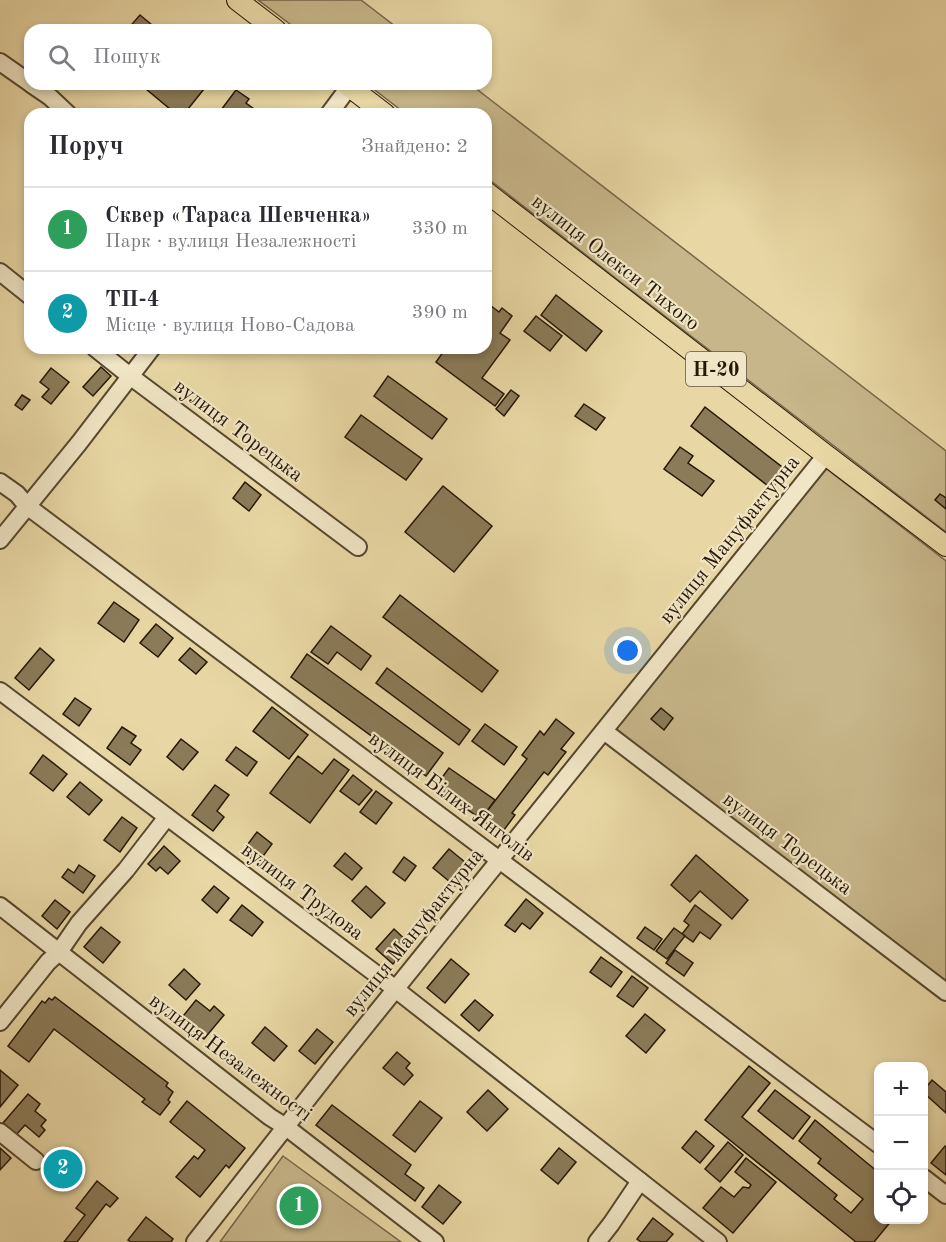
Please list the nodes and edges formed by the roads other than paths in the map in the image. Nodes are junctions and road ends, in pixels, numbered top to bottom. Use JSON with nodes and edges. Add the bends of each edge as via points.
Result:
{"nodes":[{"id":1,"x":237,"y":0,"type":"edge"},
{"id":2,"x":268,"y":24,"type":"edge"},
{"id":3,"x":0,"y":62,"type":"edge"},
{"id":4,"x":24,"y":79,"type":"edge"},
{"id":5,"x":40,"y":90,"type":"edge"},
{"id":6,"x":344,"y":90,"type":"edge"},
{"id":7,"x":354,"y":90,"type":"edge"},
{"id":8,"x":62,"y":108,"type":"edge"},
{"id":9,"x":333,"y":108,"type":"edge"},
{"id":10,"x":377,"y":108,"type":"edge"},
{"id":11,"x":492,"y":197,"type":"edge"},
{"id":12,"x":0,"y":272,"type":"edge"},
{"id":13,"x":24,"y":291,"type":"edge"},
{"id":14,"x":102,"y":354,"type":"edge"},
{"id":15,"x":147,"y":354,"type":"edge"},
{"id":16,"x":130,"y":376,"type":"junction"},
{"id":17,"x":826,"y":455,"type":"junction"},
{"id":18,"x":0,"y":482,"type":"edge"},
{"id":19,"x":27,"y":506,"type":"junction"},
{"id":20,"x":0,"y":540,"type":"edge"},
{"id":21,"x":946,"y":546,"type":"edge"},
{"id":22,"x":358,"y":547,"type":"dead end"},
{"id":23,"x":0,"y":691,"type":"edge"},
{"id":24,"x":604,"y":730,"type":"junction"},
{"id":25,"x":167,"y":817,"type":"junction"},
{"id":26,"x":500,"y":859,"type":"junction"},
{"id":27,"x":0,"y":906,"type":"edge"},
{"id":28,"x":58,"y":952,"type":"junction"},
{"id":29,"x":395,"y":990,"type":"junction"},
{"id":30,"x":946,"y":992,"type":"edge"},
{"id":31,"x":0,"y":1022,"type":"edge"},
{"id":32,"x":286,"y":1127,"type":"junction"},
{"id":33,"x":0,"y":1132,"type":"edge"},
{"id":34,"x":874,"y":1140,"type":"edge"},
{"id":35,"x":36,"y":1161,"type":"dead end"},
{"id":36,"x":640,"y":1181,"type":"junction"},
{"id":37,"x":928,"y":1181,"type":"edge"},
{"id":38,"x":946,"y":1195,"type":"edge"},
{"id":39,"x":195,"y":1242,"type":"edge"},
{"id":40,"x":435,"y":1242,"type":"edge"},
{"id":41,"x":597,"y":1242,"type":"edge"},
{"id":42,"x":718,"y":1242,"type":"edge"}],
"edges":[{"from":1,"to":2,"type":"main road"},
{"from":3,"to":4,"type":"street"},
{"from":5,"to":8,"type":"street"},
{"from":6,"to":9,"type":"street"},
{"from":7,"to":10,"type":"main road"},
{"from":11,"to":17,"type":"main road","name":"вулиця Олекси Тихого","number":"Н-20"},
{"from":12,"to":13,"type":"street"},
{"from":14,"to":16,"type":"street","name":"вулиця Торецька"},
{"from":15,"to":16,"type":"street"},
{"from":16,"to":19,"type":"street"},
{"from":16,"to":22,"type":"street","name":"вулиця Торецька"},
{"from":17,"to":21,"type":"main road","name":"вулиця Олекси Тихого","number":"Н-20"},
{"from":17,"to":24,"type":"street","name":"вулиця Мануфактурна"},
{"from":18,"to":19,"type":"street","name":"вулиця Білих Янголів"},
{"from":19,"to":20,"type":"street"},
{"from":19,"to":26,"type":"street","name":"вулиця Білих Янголів"},
{"from":23,"to":25,"type":"street","name":"вулиця Трудова"},
{"from":24,"to":26,"type":"street","name":"вулиця Мануфактурна"},
{"from":24,"to":30,"type":"street","name":"вулиця Торецька"},
{"from":25,"to":28,"type":"street"},
{"from":25,"to":29,"type":"street","name":"вулиця Трудова"},
{"from":26,"to":29,"type":"street","name":"вулиця Мануфактурна"},
{"from":26,"to":34,"type":"street","name":"вулиця Білих Янголів"},
{"from":27,"to":28,"type":"street","name":"вулиця Незалежності"},
{"from":28,"to":31,"type":"street"},
{"from":28,"to":32,"type":"street","name":"вулиця Незалежності"},
{"from":29,"to":32,"type":"street","name":"вулиця Мануфактурна"},
{"from":29,"to":36,"type":"street","name":"вулиця Трудова"},
{"from":32,"to":39,"type":"street","name":"вулиця Мануфактурна"},
{"from":32,"to":40,"type":"street","name":"вулиця Незалежності"},
{"from":33,"to":35,"type":"street"},
{"from":36,"to":41,"type":"street"},
{"from":36,"to":42,"type":"street","name":"вулиця Трудова"},
{"from":37,"to":38,"type":"street"}]}
